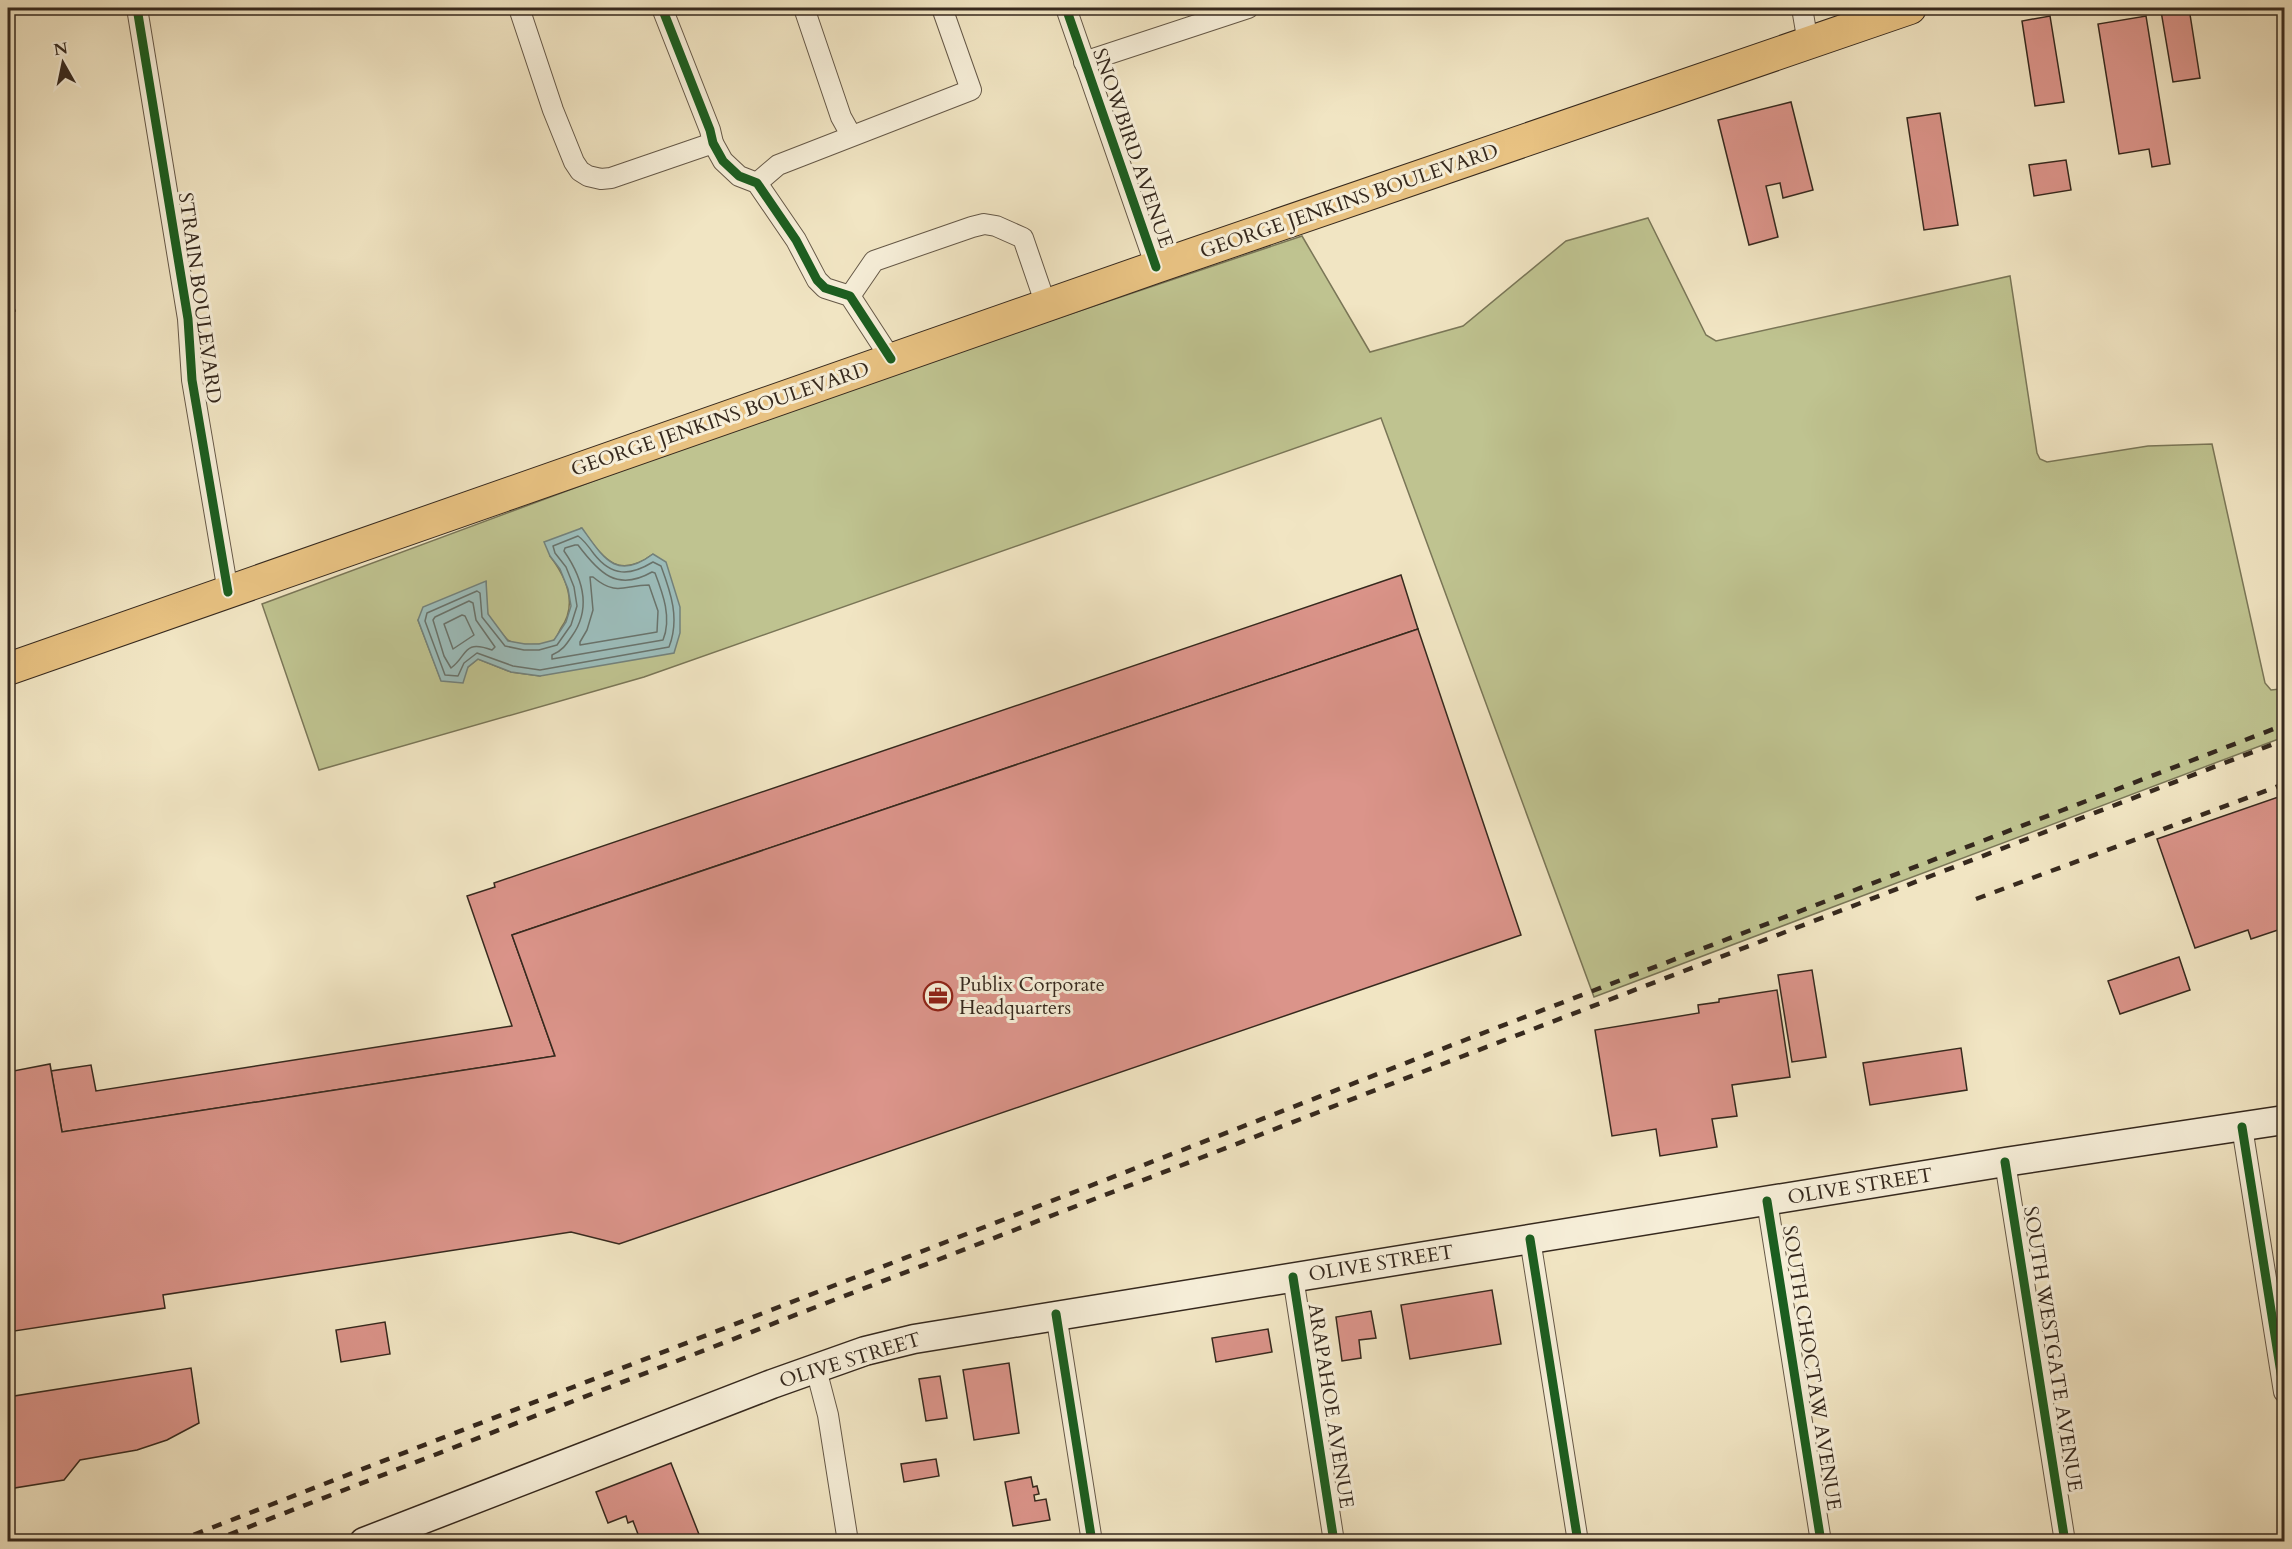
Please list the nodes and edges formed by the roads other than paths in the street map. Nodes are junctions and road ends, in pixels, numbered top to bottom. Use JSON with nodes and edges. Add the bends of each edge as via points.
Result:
{"nodes":[{"id":1,"x":137,"y":8,"type":"edge"},
{"id":2,"x":519,"y":8,"type":"edge"},
{"id":3,"x":662,"y":8,"type":"edge"},
{"id":4,"x":804,"y":8,"type":"edge"},
{"id":5,"x":942,"y":8,"type":"edge"},
{"id":6,"x":1066,"y":8,"type":"edge"},
{"id":7,"x":1248,"y":8,"type":"edge"},
{"id":8,"x":1802,"y":8,"type":"edge"},
{"id":9,"x":1910,"y":8,"type":"edge"},
{"id":10,"x":1808,"y":43,"type":"junction"},
{"id":11,"x":1084,"y":62,"type":"junction"},
{"id":12,"x":851,"y":135,"type":"junction"},
{"id":13,"x":713,"y":143,"type":"junction"},
{"id":14,"x":757,"y":183,"type":"junction"},
{"id":15,"x":1156,"y":267,"type":"junction"},
{"id":16,"x":850,"y":296,"type":"junction"},
{"id":17,"x":1046,"y":305,"type":"junction"},
{"id":18,"x":891,"y":359,"type":"junction"},
{"id":19,"x":228,"y":592,"type":"junction"},
{"id":20,"x":8,"y":669,"type":"edge"},
{"id":21,"x":2284,"y":1120,"type":"edge"},
{"id":22,"x":2242,"y":1127,"type":"junction"},
{"id":23,"x":2005,"y":1162,"type":"junction"},
{"id":24,"x":1767,"y":1201,"type":"junction"},
{"id":25,"x":1530,"y":1239,"type":"junction"},
{"id":26,"x":1293,"y":1277,"type":"junction"},
{"id":27,"x":1056,"y":1314,"type":"junction"},
{"id":28,"x":816,"y":1369,"type":"junction"},
{"id":29,"x":2284,"y":1392,"type":"edge"},
{"id":30,"x":364,"y":1542,"type":"edge"},
{"id":31,"x":848,"y":1542,"type":"edge"},
{"id":32,"x":1092,"y":1542,"type":"edge"},
{"id":33,"x":1334,"y":1542,"type":"edge"},
{"id":34,"x":1578,"y":1542,"type":"edge"},
{"id":35,"x":1821,"y":1542,"type":"edge"},
{"id":36,"x":2065,"y":1542,"type":"edge"}],
"edges":[{"from":1,"to":19,"type":"street","name":"STRAIN BOULEVARD"},
{"from":2,"to":13,"type":"street","via":[[580,171],[601,179],[611,178]]},
{"from":3,"to":13,"type":"street"},
{"from":4,"to":12,"type":"street","via":[[841,117]]},
{"from":5,"to":12,"type":"street","via":[[971,90]]},
{"from":6,"to":11,"type":"street","name":"SNOWBIRD AVENUE"},
{"from":7,"to":11,"type":"street"},
{"from":8,"to":10,"type":"street"},
{"from":9,"to":10,"type":"main road","name":"GEORGE JENKINS BOULEVARD"},
{"from":10,"to":15,"type":"main road","name":"GEORGE JENKINS BOULEVARD"},
{"from":11,"to":15,"type":"street","name":"SNOWBIRD AVENUE"},
{"from":12,"to":14,"type":"street","via":[[778,165]]},
{"from":13,"to":14,"type":"street","via":[[723,161],[739,176]]},
{"from":14,"to":16,"type":"street","via":[[796,240],[817,280],[825,288]]},
{"from":15,"to":17,"type":"main road","name":"GEORGE JENKINS BOULEVARD"},
{"from":16,"to":17,"type":"street","via":[[874,261],[984,224],[1007,229],[1023,238]]},
{"from":16,"to":18,"type":"street"},
{"from":17,"to":18,"type":"main road","name":"GEORGE JENKINS BOULEVARD"},
{"from":18,"to":19,"type":"main road","name":"GEORGE JENKINS BOULEVARD"},
{"from":19,"to":20,"type":"main road","name":"GEORGE JENKINS BOULEVARD"},
{"from":21,"to":22,"type":"main road","name":"OLIVE STREET"},
{"from":22,"to":23,"type":"main road","name":"OLIVE STREET"},
{"from":22,"to":29,"type":"street"},
{"from":23,"to":24,"type":"main road","name":"OLIVE STREET"},
{"from":23,"to":36,"type":"street","name":"SOUTH WESTGATE AVENUE"},
{"from":24,"to":25,"type":"main road","name":"OLIVE STREET"},
{"from":24,"to":35,"type":"street","name":"SOUTH CHOCTAW AVENUE"},
{"from":25,"to":26,"type":"main road","name":"OLIVE STREET"},
{"from":25,"to":34,"type":"street"},
{"from":26,"to":27,"type":"main road","name":"OLIVE STREET"},
{"from":26,"to":33,"type":"street","name":"ARAPAHOE AVENUE"},
{"from":27,"to":28,"type":"main road","name":"OLIVE STREET","via":[[915,1339]]},
{"from":27,"to":32,"type":"street"},
{"from":28,"to":30,"type":"main road","name":"OLIVE STREET"},
{"from":28,"to":31,"type":"street","via":[[828,1415]]}]}
